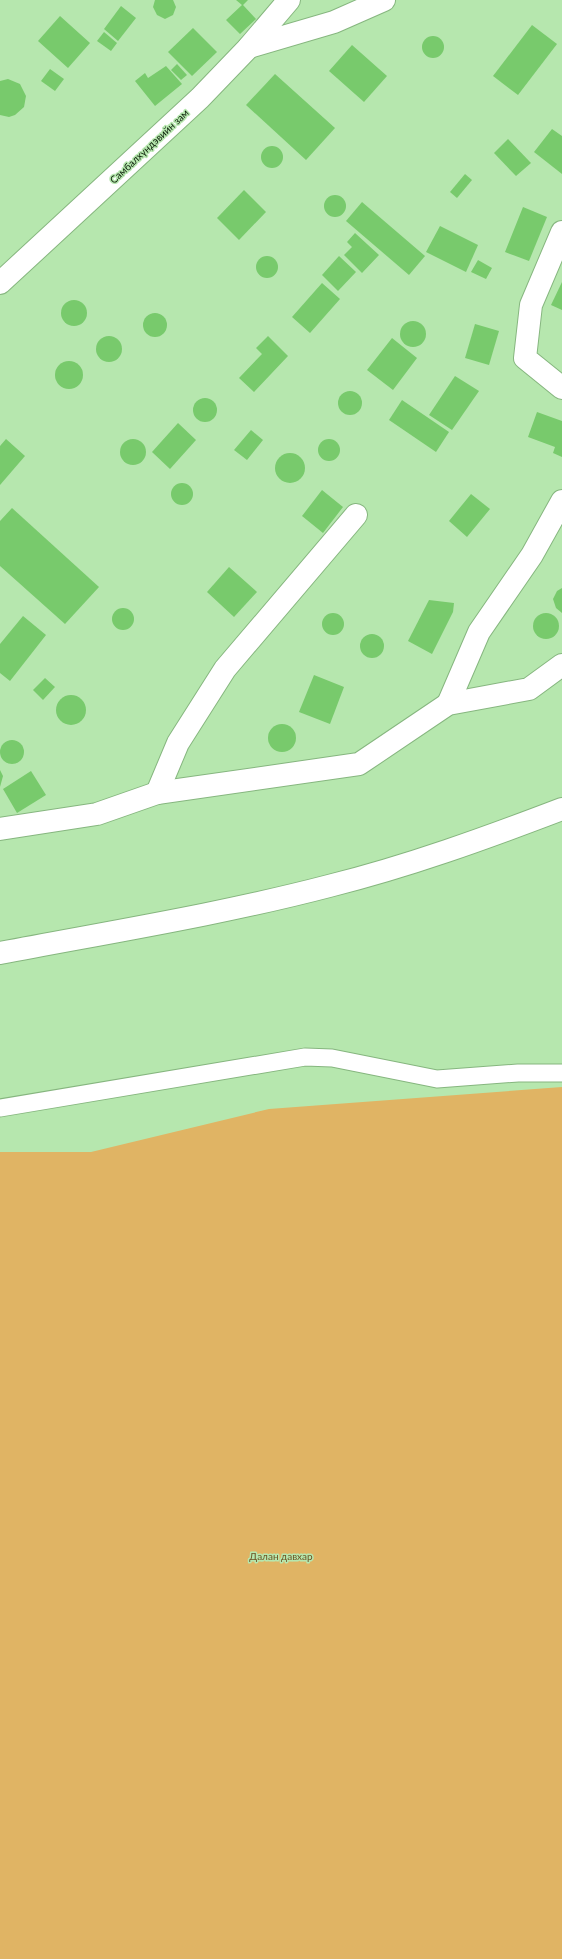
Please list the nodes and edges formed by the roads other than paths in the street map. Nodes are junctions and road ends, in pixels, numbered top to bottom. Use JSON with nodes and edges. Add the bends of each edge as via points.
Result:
{"nodes":[{"id":1,"x":289,"y":0,"type":"edge"},
{"id":2,"x":384,"y":0,"type":"edge"},
{"id":3,"x":249,"y":48,"type":"junction"},
{"id":4,"x":562,"y":232,"type":"edge"},
{"id":5,"x":0,"y":283,"type":"edge"},
{"id":6,"x":562,"y":388,"type":"edge"},
{"id":7,"x":562,"y":501,"type":"edge"},
{"id":8,"x":356,"y":515,"type":"dead end"},
{"id":9,"x":562,"y":665,"type":"edge"},
{"id":10,"x":448,"y":704,"type":"junction"},
{"id":11,"x":157,"y":793,"type":"junction"},
{"id":12,"x":562,"y":809,"type":"edge"},
{"id":13,"x":0,"y":828,"type":"edge"},
{"id":14,"x":0,"y":953,"type":"edge"},
{"id":15,"x":562,"y":1073,"type":"edge"},
{"id":16,"x":0,"y":1108,"type":"edge"}],
"edges":[{"from":1,"to":3,"type":"street","name":"Самбалхүндэвийн зам"},
{"from":2,"to":3,"type":"street","via":[[334,22]]},
{"from":3,"to":5,"type":"street","name":"Самбалхүндэвийн зам","via":[[189,109]]},
{"from":4,"to":6,"type":"street","via":[[531,305],[525,358]]},
{"from":7,"to":10,"type":"street","via":[[532,555],[479,632]]},
{"from":8,"to":11,"type":"street","via":[[225,669],[178,743]]},
{"from":9,"to":10,"type":"street","via":[[528,689]]},
{"from":10,"to":11,"type":"street","via":[[359,764]]},
{"from":11,"to":13,"type":"street","via":[[97,814],[15,828]]},
{"from":12,"to":14,"type":"street","via":[[482,840],[330,886],[279,899]]},
{"from":15,"to":16,"type":"lane","via":[[518,1073],[437,1079],[332,1058],[305,1057]]}]}
